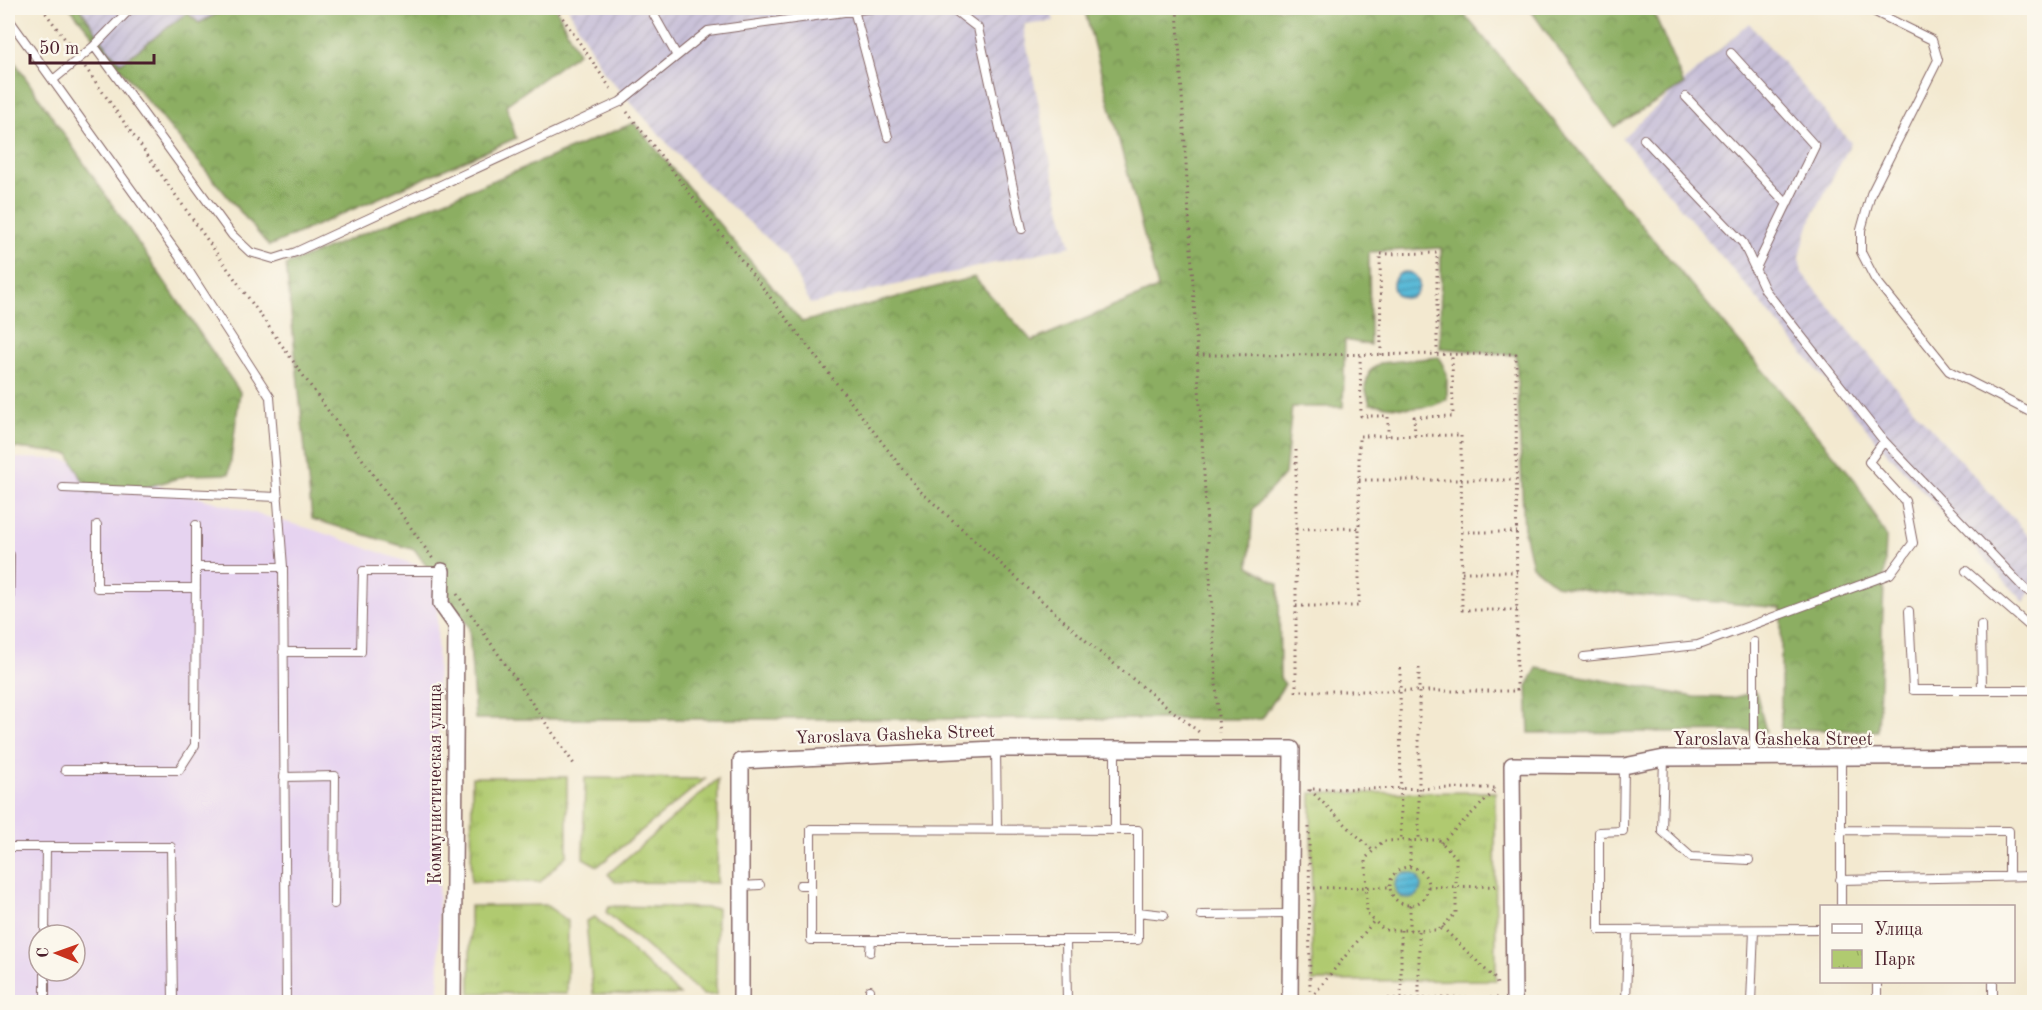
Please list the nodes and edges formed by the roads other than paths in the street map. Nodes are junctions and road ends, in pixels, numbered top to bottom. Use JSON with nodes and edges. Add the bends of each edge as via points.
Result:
{"nodes":[{"id":1,"x":131,"y":8,"type":"edge"},
{"id":2,"x":650,"y":8,"type":"edge"},
{"id":3,"x":873,"y":8,"type":"edge"},
{"id":4,"x":952,"y":8,"type":"edge"},
{"id":5,"x":1867,"y":8,"type":"edge"},
{"id":6,"x":854,"y":10,"type":"junction"},
{"id":7,"x":8,"y":18,"type":"edge"},
{"id":8,"x":94,"y":46,"type":"junction"},
{"id":9,"x":1731,"y":53,"type":"dead end"},
{"id":10,"x":676,"y":56,"type":"junction"},
{"id":11,"x":53,"y":80,"type":"junction"},
{"id":12,"x":1686,"y":97,"type":"dead end"},
{"id":13,"x":888,"y":137,"type":"dead end"},
{"id":14,"x":1644,"y":139,"type":"dead end"},
{"id":15,"x":1787,"y":204,"type":"junction"},
{"id":16,"x":1022,"y":229,"type":"dead end"},
{"id":17,"x":1755,"y":270,"type":"junction"},
{"id":18,"x":2034,"y":414,"type":"edge"},
{"id":19,"x":1884,"y":441,"type":"junction"},
{"id":20,"x":63,"y":489,"type":"dead end"},
{"id":21,"x":278,"y":497,"type":"junction"},
{"id":22,"x":97,"y":525,"type":"dead end"},
{"id":23,"x":196,"y":525,"type":"dead end"},
{"id":24,"x":8,"y":555,"type":"edge"},
{"id":25,"x":196,"y":567,"type":"junction"},
{"id":26,"x":283,"y":567,"type":"junction"},
{"id":27,"x":442,"y":571,"type":"joint"},
{"id":28,"x":1966,"y":571,"type":"dead end"},
{"id":29,"x":196,"y":588,"type":"junction"},
{"id":30,"x":2034,"y":595,"type":"edge"},
{"id":31,"x":1909,"y":611,"type":"dead end"},
{"id":32,"x":1981,"y":625,"type":"dead end"},
{"id":33,"x":8,"y":628,"type":"edge"},
{"id":34,"x":2034,"y":630,"type":"edge"},
{"id":35,"x":1754,"y":642,"type":"dead end"},
{"id":36,"x":283,"y":652,"type":"junction"},
{"id":37,"x":1584,"y":657,"type":"dead end"},
{"id":38,"x":1982,"y":690,"type":"junction"},
{"id":39,"x":2034,"y":690,"type":"edge"},
{"id":40,"x":1115,"y":748,"type":"junction"},
{"id":41,"x":996,"y":749,"type":"junction"},
{"id":42,"x":2034,"y":756,"type":"edge"},
{"id":43,"x":1664,"y":758,"type":"junction"},
{"id":44,"x":1754,"y":758,"type":"junction"},
{"id":45,"x":1841,"y":758,"type":"junction"},
{"id":46,"x":1624,"y":766,"type":"junction"},
{"id":47,"x":65,"y":770,"type":"dead end"},
{"id":48,"x":284,"y":777,"type":"junction"},
{"id":49,"x":997,"y":830,"type":"junction"},
{"id":50,"x":1115,"y":830,"type":"junction"},
{"id":51,"x":1841,"y":830,"type":"junction"},
{"id":52,"x":8,"y":847,"type":"edge"},
{"id":53,"x":46,"y":847,"type":"junction"},
{"id":54,"x":1749,"y":860,"type":"dead end"},
{"id":55,"x":2009,"y":876,"type":"junction"},
{"id":56,"x":2034,"y":876,"type":"edge"},
{"id":57,"x":1840,"y":880,"type":"junction"},
{"id":58,"x":760,"y":885,"type":"dead end"},
{"id":59,"x":800,"y":885,"type":"dead end"},
{"id":60,"x":811,"y":885,"type":"junction"},
{"id":61,"x":741,"y":886,"type":"junction"},
{"id":62,"x":334,"y":904,"type":"dead end"},
{"id":63,"x":1841,"y":905,"type":"edge"},
{"id":64,"x":1138,"y":912,"type":"junction"},
{"id":65,"x":1164,"y":915,"type":"dead end"},
{"id":66,"x":1201,"y":915,"type":"dead end"},
{"id":67,"x":1291,"y":915,"type":"junction"},
{"id":68,"x":45,"y":923,"type":"edge"},
{"id":69,"x":1820,"y":929,"type":"edge"},
{"id":70,"x":1628,"y":930,"type":"junction"},
{"id":71,"x":1754,"y":930,"type":"junction"},
{"id":72,"x":870,"y":940,"type":"junction"},
{"id":73,"x":1066,"y":940,"type":"junction"},
{"id":74,"x":870,"y":952,"type":"dead end"},
{"id":75,"x":45,"y":983,"type":"edge"},
{"id":76,"x":1877,"y":983,"type":"edge"},
{"id":77,"x":1993,"y":983,"type":"edge"},
{"id":78,"x":870,"y":990,"type":"dead end"},
{"id":79,"x":1509,"y":999,"type":"edge"},
{"id":80,"x":45,"y":1002,"type":"edge"},
{"id":81,"x":173,"y":1002,"type":"edge"},
{"id":82,"x":286,"y":1002,"type":"edge"},
{"id":83,"x":453,"y":1002,"type":"edge"},
{"id":84,"x":741,"y":1002,"type":"edge"},
{"id":85,"x":870,"y":1002,"type":"edge"},
{"id":86,"x":1067,"y":1002,"type":"edge"},
{"id":87,"x":1290,"y":1002,"type":"edge"},
{"id":88,"x":1626,"y":1002,"type":"edge"},
{"id":89,"x":1751,"y":1002,"type":"edge"},
{"id":90,"x":1877,"y":1002,"type":"edge"},
{"id":91,"x":1993,"y":1002,"type":"edge"}],
"edges":[{"from":1,"to":8,"type":"lane"},
{"from":2,"to":10,"type":"lane"},
{"from":3,"to":6,"type":"lane"},
{"from":4,"to":16,"type":"lane","via":[[978,28]]},
{"from":5,"to":18,"type":"lane","via":[[1932,40],[1938,60],[1871,194],[1861,230],[1861,252],[1875,279],[1949,371]]},
{"from":6,"to":10,"type":"lane","via":[[708,31]]},
{"from":6,"to":13,"type":"lane"},
{"from":7,"to":11,"type":"lane"},
{"from":8,"to":10,"type":"lane","via":[[232,235],[250,252],[274,259],[620,102]]},
{"from":8,"to":11,"type":"lane"},
{"from":9,"to":15,"type":"lane","via":[[1815,146]]},
{"from":11,"to":21,"type":"lane","via":[[179,256],[270,396]]},
{"from":12,"to":15,"type":"lane"},
{"from":14,"to":17,"type":"lane","via":[[1743,243]]},
{"from":15,"to":17,"type":"lane"},
{"from":17,"to":19,"type":"lane","via":[[1765,290]]},
{"from":19,"to":30,"type":"lane"},
{"from":19,"to":37,"type":"lane","via":[[1869,462],[1905,501],[1913,543],[1890,574],[1698,645]]},
{"from":20,"to":21,"type":"lane"},
{"from":21,"to":26,"type":"lane"},
{"from":22,"to":29,"type":"lane","via":[[97,588]]},
{"from":23,"to":25,"type":"lane"},
{"from":24,"to":33,"type":"lane"},
{"from":25,"to":26,"type":"lane"},
{"from":25,"to":29,"type":"lane"},
{"from":26,"to":36,"type":"lane"},
{"from":27,"to":36,"type":"lane","via":[[363,571],[362,652]]},
{"from":27,"to":83,"type":"street","name":"Коммунистическая улица","via":[[441,604],[456,625]]},
{"from":28,"to":34,"type":"lane"},
{"from":29,"to":47,"type":"lane","via":[[195,745],[179,770]]},
{"from":31,"to":38,"type":"lane","via":[[1913,690]]},
{"from":32,"to":38,"type":"lane"},
{"from":35,"to":44,"type":"lane"},
{"from":36,"to":48,"type":"lane"},
{"from":38,"to":39,"type":"lane"},
{"from":40,"to":41,"type":"street","name":"Yaroslava Gasheka Street"},
{"from":40,"to":50,"type":"lane"},
{"from":40,"to":67,"type":"street","name":"Yaroslava Gasheka Street","via":[[1292,749]]},
{"from":41,"to":49,"type":"lane"},
{"from":41,"to":61,"type":"street","name":"Yaroslava Gasheka Street","via":[[741,761]]},
{"from":42,"to":45,"type":"street","name":"Yaroslava Gasheka Street"},
{"from":43,"to":44,"type":"street","name":"Yaroslava Gasheka Street"},
{"from":43,"to":46,"type":"street","name":"Yaroslava Gasheka Street"},
{"from":43,"to":54,"type":"lane","via":[[1662,831],[1691,857]]},
{"from":44,"to":45,"type":"street","name":"Yaroslava Gasheka Street"},
{"from":45,"to":51,"type":"lane"},
{"from":46,"to":70,"type":"lane","via":[[1623,831],[1599,832],[1599,930]]},
{"from":46,"to":79,"type":"street","name":"Yaroslava Gasheka Street","via":[[1512,765]]},
{"from":48,"to":62,"type":"lane","via":[[335,776]]},
{"from":48,"to":82,"type":"lane"},
{"from":49,"to":50,"type":"lane"},
{"from":49,"to":60,"type":"lane","via":[[811,829]]},
{"from":50,"to":64,"type":"lane","via":[[1138,830]]},
{"from":51,"to":55,"type":"lane","via":[[2009,831]]},
{"from":51,"to":57,"type":"lane"},
{"from":52,"to":53,"type":"lane"},
{"from":53,"to":68,"type":"lane"},
{"from":53,"to":81,"type":"lane","via":[[171,847]]},
{"from":55,"to":56,"type":"lane"},
{"from":55,"to":57,"type":"lane"},
{"from":57,"to":63,"type":"lane"},
{"from":58,"to":61,"type":"lane"},
{"from":59,"to":60,"type":"lane"},
{"from":60,"to":72,"type":"lane","via":[[811,940]]},
{"from":61,"to":84,"type":"street","name":"Yaroslava Gasheka Street"},
{"from":64,"to":65,"type":"lane"},
{"from":64,"to":73,"type":"lane","via":[[1138,940]]},
{"from":66,"to":67,"type":"lane"},
{"from":67,"to":87,"type":"street"},
{"from":69,"to":71,"type":"lane"},
{"from":70,"to":71,"type":"lane"},
{"from":70,"to":88,"type":"lane"},
{"from":71,"to":89,"type":"lane"},
{"from":72,"to":73,"type":"lane"},
{"from":72,"to":74,"type":"lane"},
{"from":73,"to":86,"type":"lane"},
{"from":75,"to":80,"type":"lane"},
{"from":76,"to":90,"type":"lane"},
{"from":77,"to":91,"type":"lane"},
{"from":78,"to":85,"type":"lane"}]}
